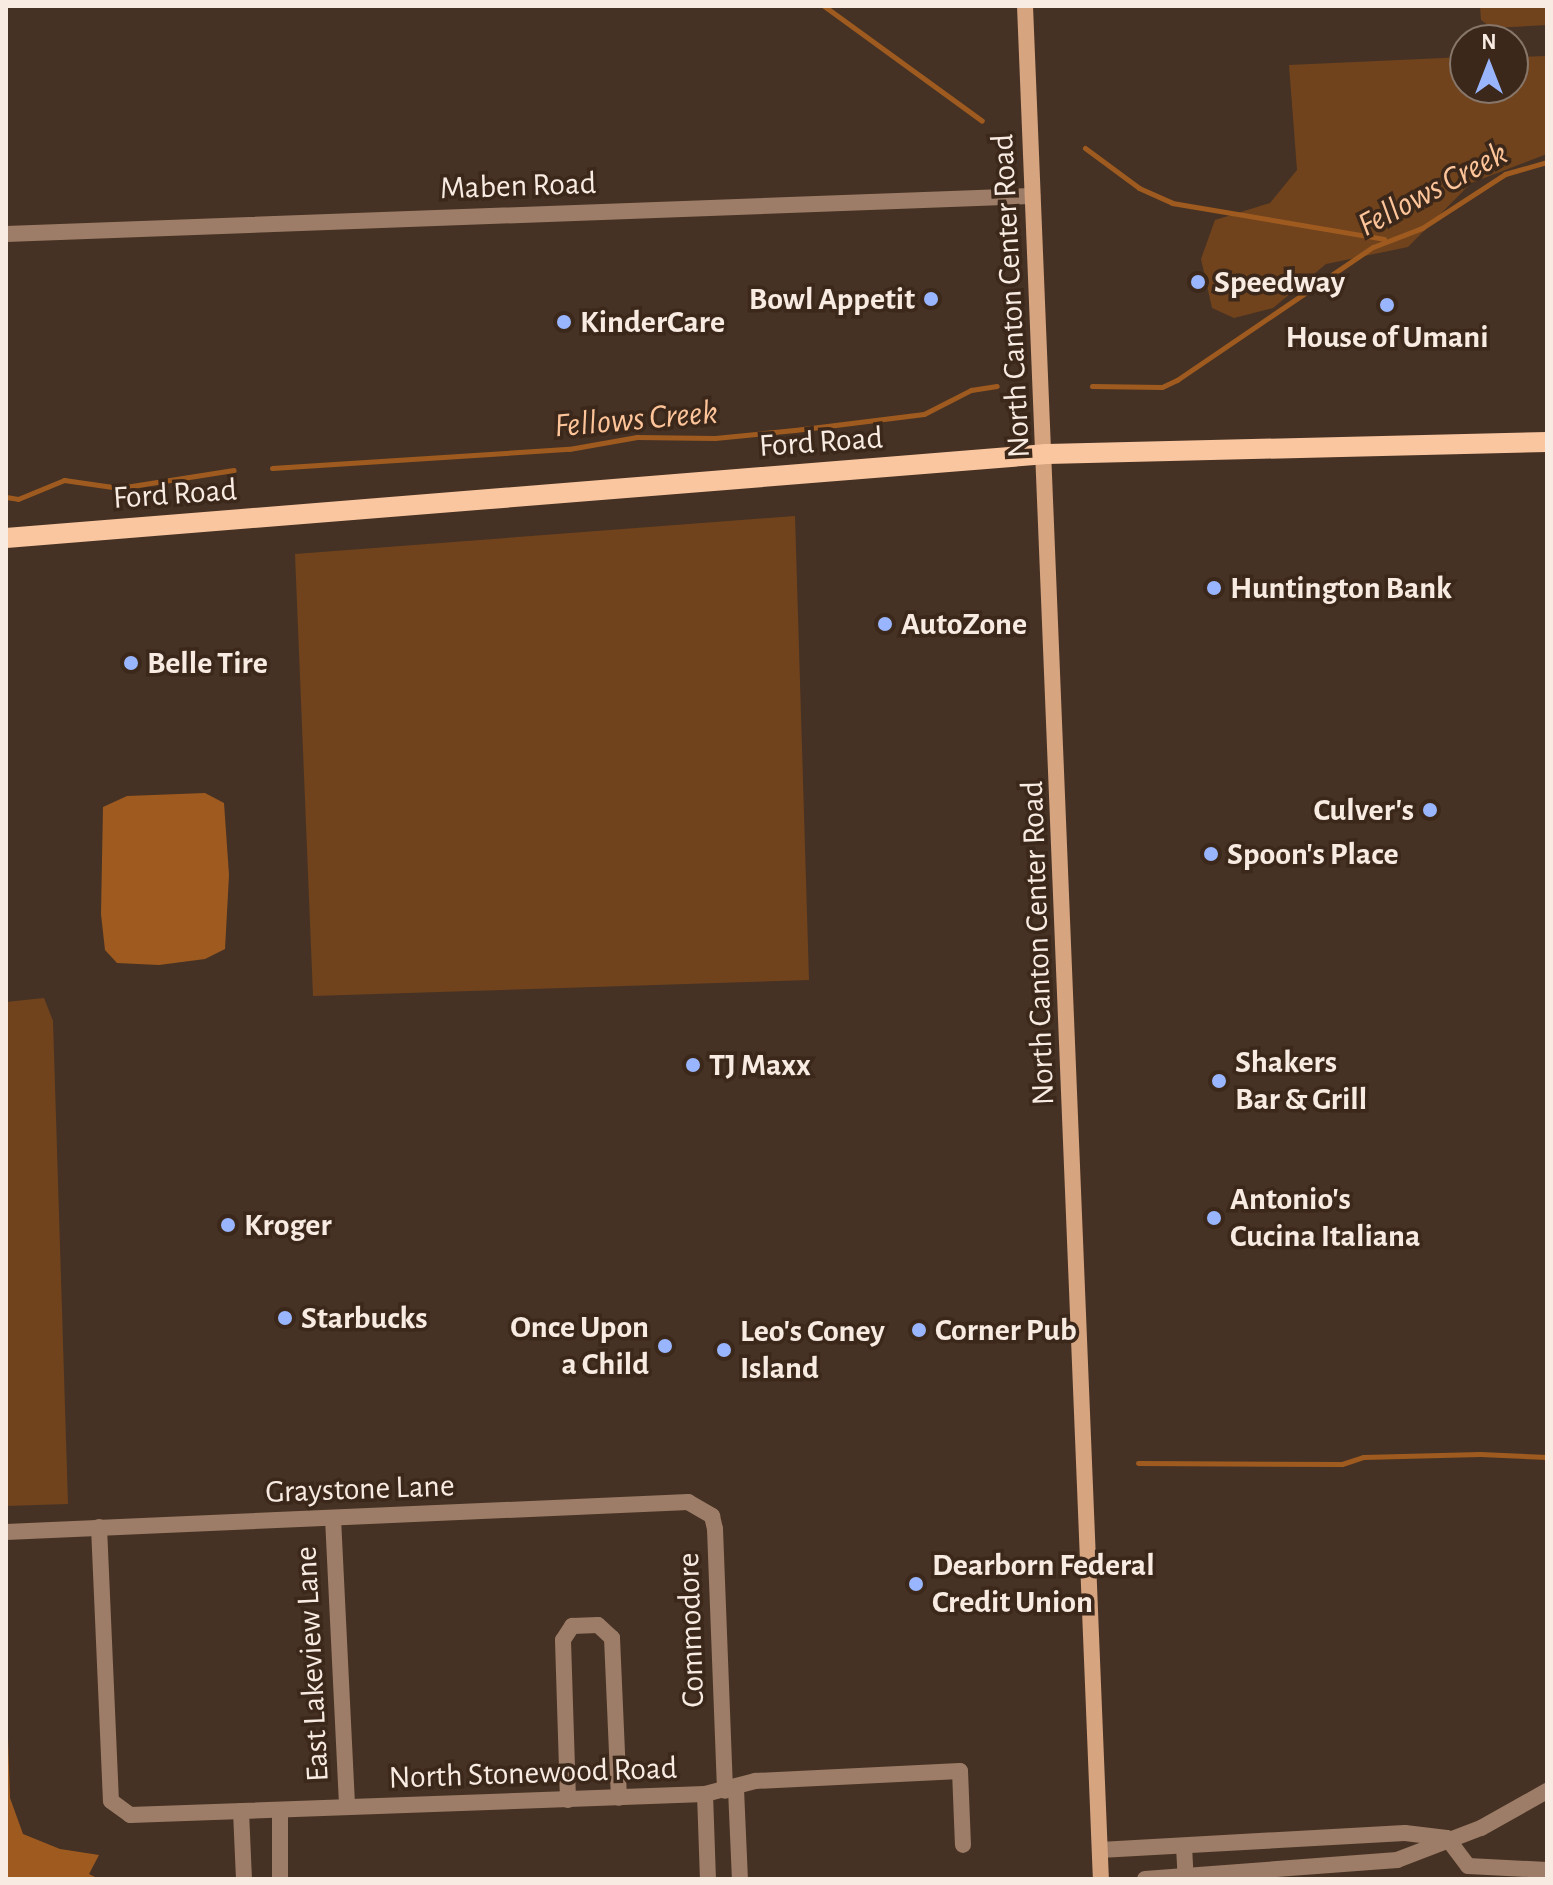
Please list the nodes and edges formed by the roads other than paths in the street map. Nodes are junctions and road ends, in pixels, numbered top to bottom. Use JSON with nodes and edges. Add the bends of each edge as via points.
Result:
{"nodes":[{"id":1,"x":1025,"y":6,"type":"edge"},
{"id":2,"x":1032,"y":196,"type":"junction"},
{"id":3,"x":6,"y":234,"type":"edge"},
{"id":4,"x":1547,"y":442,"type":"edge"},
{"id":5,"x":1047,"y":454,"type":"junction"},
{"id":6,"x":6,"y":538,"type":"edge"},
{"id":7,"x":712,"y":1516,"type":"joint"},
{"id":8,"x":333,"y":1518,"type":"junction"},
{"id":9,"x":99,"y":1527,"type":"junction"},
{"id":10,"x":6,"y":1532,"type":"edge"},
{"id":11,"x":730,"y":1790,"type":"junction"},
{"id":12,"x":1547,"y":1791,"type":"edge"},
{"id":13,"x":705,"y":1794,"type":"junction"},
{"id":14,"x":619,"y":1798,"type":"junction"},
{"id":15,"x":568,"y":1800,"type":"junction"},
{"id":16,"x":347,"y":1807,"type":"junction"},
{"id":17,"x":280,"y":1810,"type":"junction"},
{"id":18,"x":241,"y":1811,"type":"junction"},
{"id":19,"x":1334,"y":1837,"type":"junction"},
{"id":20,"x":1447,"y":1838,"type":"junction"},
{"id":21,"x":963,"y":1845,"type":"dead end"},
{"id":22,"x":1184,"y":1846,"type":"junction"},
{"id":23,"x":1100,"y":1850,"type":"junction"},
{"id":24,"x":1336,"y":1867,"type":"junction"},
{"id":25,"x":1547,"y":1870,"type":"edge"},
{"id":26,"x":244,"y":1879,"type":"edge"},
{"id":27,"x":280,"y":1879,"type":"edge"},
{"id":28,"x":708,"y":1879,"type":"edge"},
{"id":29,"x":740,"y":1879,"type":"edge"},
{"id":30,"x":1101,"y":1879,"type":"edge"},
{"id":31,"x":1145,"y":1879,"type":"edge"},
{"id":32,"x":1186,"y":1879,"type":"edge"}],
"edges":[{"from":1,"to":2,"type":"main road","name":"North Canton Center Road"},
{"from":2,"to":3,"type":"street","name":"Maben Road"},
{"from":2,"to":5,"type":"main road","name":"North Canton Center Road"},
{"from":4,"to":5,"type":"main road","name":"Ford Road"},
{"from":5,"to":6,"type":"main road","name":"Ford Road"},
{"from":5,"to":23,"type":"main road","name":"North Canton Center Road"},
{"from":7,"to":8,"type":"street","name":"Graystone Lane","via":[[688,1502]]},
{"from":7,"to":11,"type":"street","name":"Commodore"},
{"from":8,"to":9,"type":"street","name":"Graystone Lane"},
{"from":8,"to":16,"type":"street","name":"East Lakeview Lane"},
{"from":9,"to":10,"type":"street","name":"Graystone Lane"},
{"from":9,"to":18,"type":"street","name":"North Stonewood Road","via":[[111,1801],[130,1815]]},
{"from":11,"to":13,"type":"street","name":"North Stonewood Road"},
{"from":11,"to":21,"type":"street","name":"North Stonewood Road","via":[[755,1781],[960,1771]]},
{"from":11,"to":29,"type":"street","name":"Commodore"},
{"from":12,"to":20,"type":"street","via":[[1481,1828]]},
{"from":13,"to":14,"type":"street","name":"North Stonewood Road"},
{"from":13,"to":28,"type":"street"},
{"from":14,"to":15,"type":"street","name":"North Stonewood Road"},
{"from":14,"to":15,"type":"street","via":[[612,1638],[607,1630],[572,1626],[563,1640]]},
{"from":15,"to":16,"type":"street","name":"North Stonewood Road"},
{"from":16,"to":17,"type":"street","name":"North Stonewood Road"},
{"from":17,"to":18,"type":"street","name":"North Stonewood Road"},
{"from":17,"to":27,"type":"street"},
{"from":18,"to":26,"type":"street"},
{"from":19,"to":20,"type":"street","via":[[1405,1833]]},
{"from":19,"to":22,"type":"street"},
{"from":19,"to":24,"type":"street"},
{"from":20,"to":24,"type":"street","via":[[1397,1860]]},
{"from":20,"to":25,"type":"street","via":[[1468,1866]]},
{"from":22,"to":23,"type":"street"},
{"from":22,"to":32,"type":"street"},
{"from":23,"to":30,"type":"main road","name":"North Canton Center Road"},
{"from":24,"to":32,"type":"street"},
{"from":31,"to":32,"type":"street"}]}
